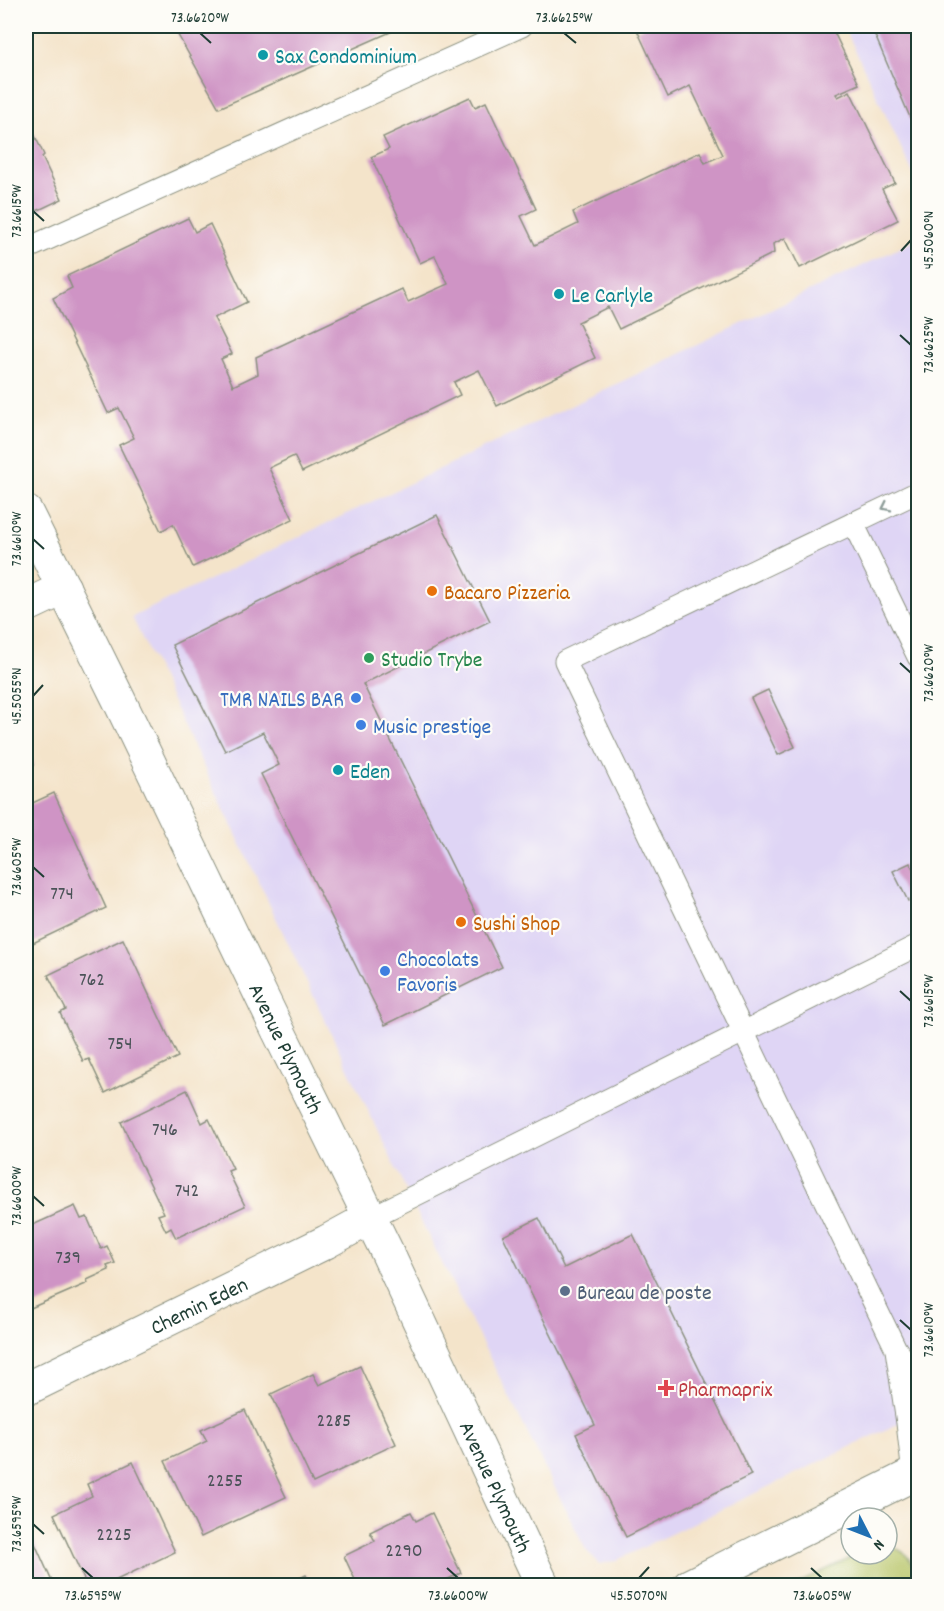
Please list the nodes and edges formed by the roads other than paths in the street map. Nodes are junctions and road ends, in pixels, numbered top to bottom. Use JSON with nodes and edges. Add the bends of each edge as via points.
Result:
{"nodes":[{"id":1,"x":522,"y":26,"type":"edge"},
{"id":2,"x":26,"y":249,"type":"edge"},
{"id":3,"x":918,"y":492,"type":"edge"},
{"id":4,"x":26,"y":512,"type":"edge"},
{"id":5,"x":853,"y":523,"type":"junction"},
{"id":6,"x":64,"y":588,"type":"junction"},
{"id":7,"x":26,"y":606,"type":"edge"},
{"id":8,"x":918,"y":657,"type":"edge"},
{"id":9,"x":918,"y":945,"type":"edge"},
{"id":10,"x":743,"y":1033,"type":"junction"},
{"id":11,"x":370,"y":1218,"type":"junction"},
{"id":12,"x":896,"y":1349,"type":"junction"},
{"id":13,"x":918,"y":1377,"type":"edge"},
{"id":14,"x":26,"y":1389,"type":"edge"},
{"id":15,"x":917,"y":1478,"type":"edge"},
{"id":16,"x":543,"y":1586,"type":"edge"},
{"id":17,"x":689,"y":1586,"type":"edge"}],
"edges":[{"from":1,"to":2,"type":"lane"},
{"from":3,"to":5,"type":"lane","one_way":true},
{"from":4,"to":6,"type":"street","name":"Avenue Plymouth"},
{"from":5,"to":8,"type":"lane"},
{"from":5,"to":10,"type":"lane","via":[[565,662]]},
{"from":6,"to":7,"type":"street"},
{"from":6,"to":11,"type":"street","name":"Avenue Plymouth"},
{"from":9,"to":10,"type":"lane"},
{"from":10,"to":11,"type":"lane"},
{"from":10,"to":12,"type":"lane"},
{"from":11,"to":14,"type":"street","name":"Chemin Eden"},
{"from":11,"to":16,"type":"street","name":"Avenue Plymouth"},
{"from":12,"to":13,"type":"lane"},
{"from":12,"to":15,"type":"lane"},
{"from":15,"to":17,"type":"street"}]}
